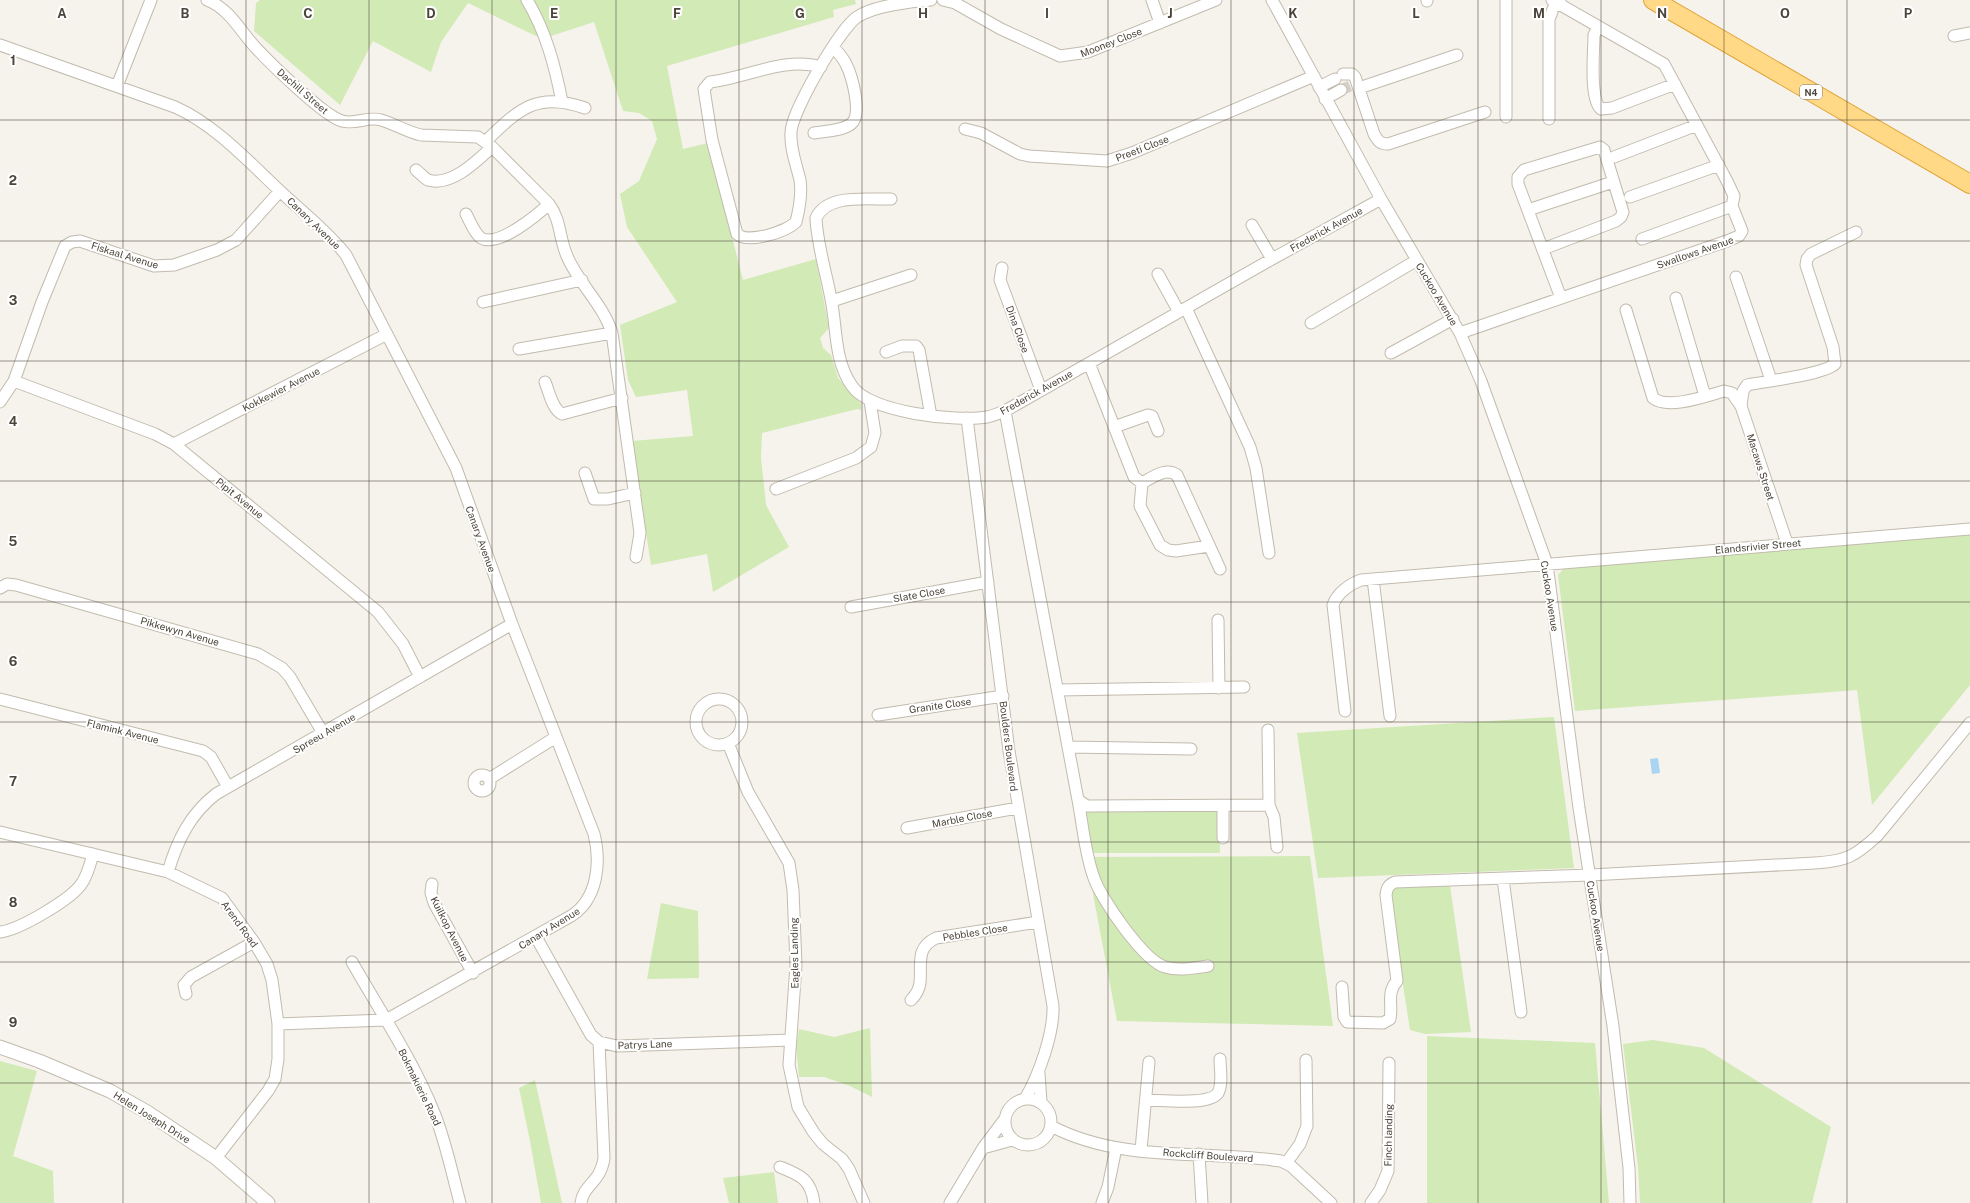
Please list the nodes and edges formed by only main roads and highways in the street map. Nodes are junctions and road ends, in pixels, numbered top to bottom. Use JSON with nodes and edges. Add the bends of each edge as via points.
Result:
{"nodes":[{"id":1,"x":1653,"y":0,"type":"edge"},
{"id":2,"x":1890,"y":136,"type":"junction"},
{"id":3,"x":1970,"y":171,"type":"edge"},
{"id":4,"x":1970,"y":184,"type":"edge"}],
"edges":[{"from":1,"to":2,"type":"highway","number":"N4"},
{"from":2,"to":3,"type":"highway"},
{"from":2,"to":4,"type":"highway","number":"N4"}]}
